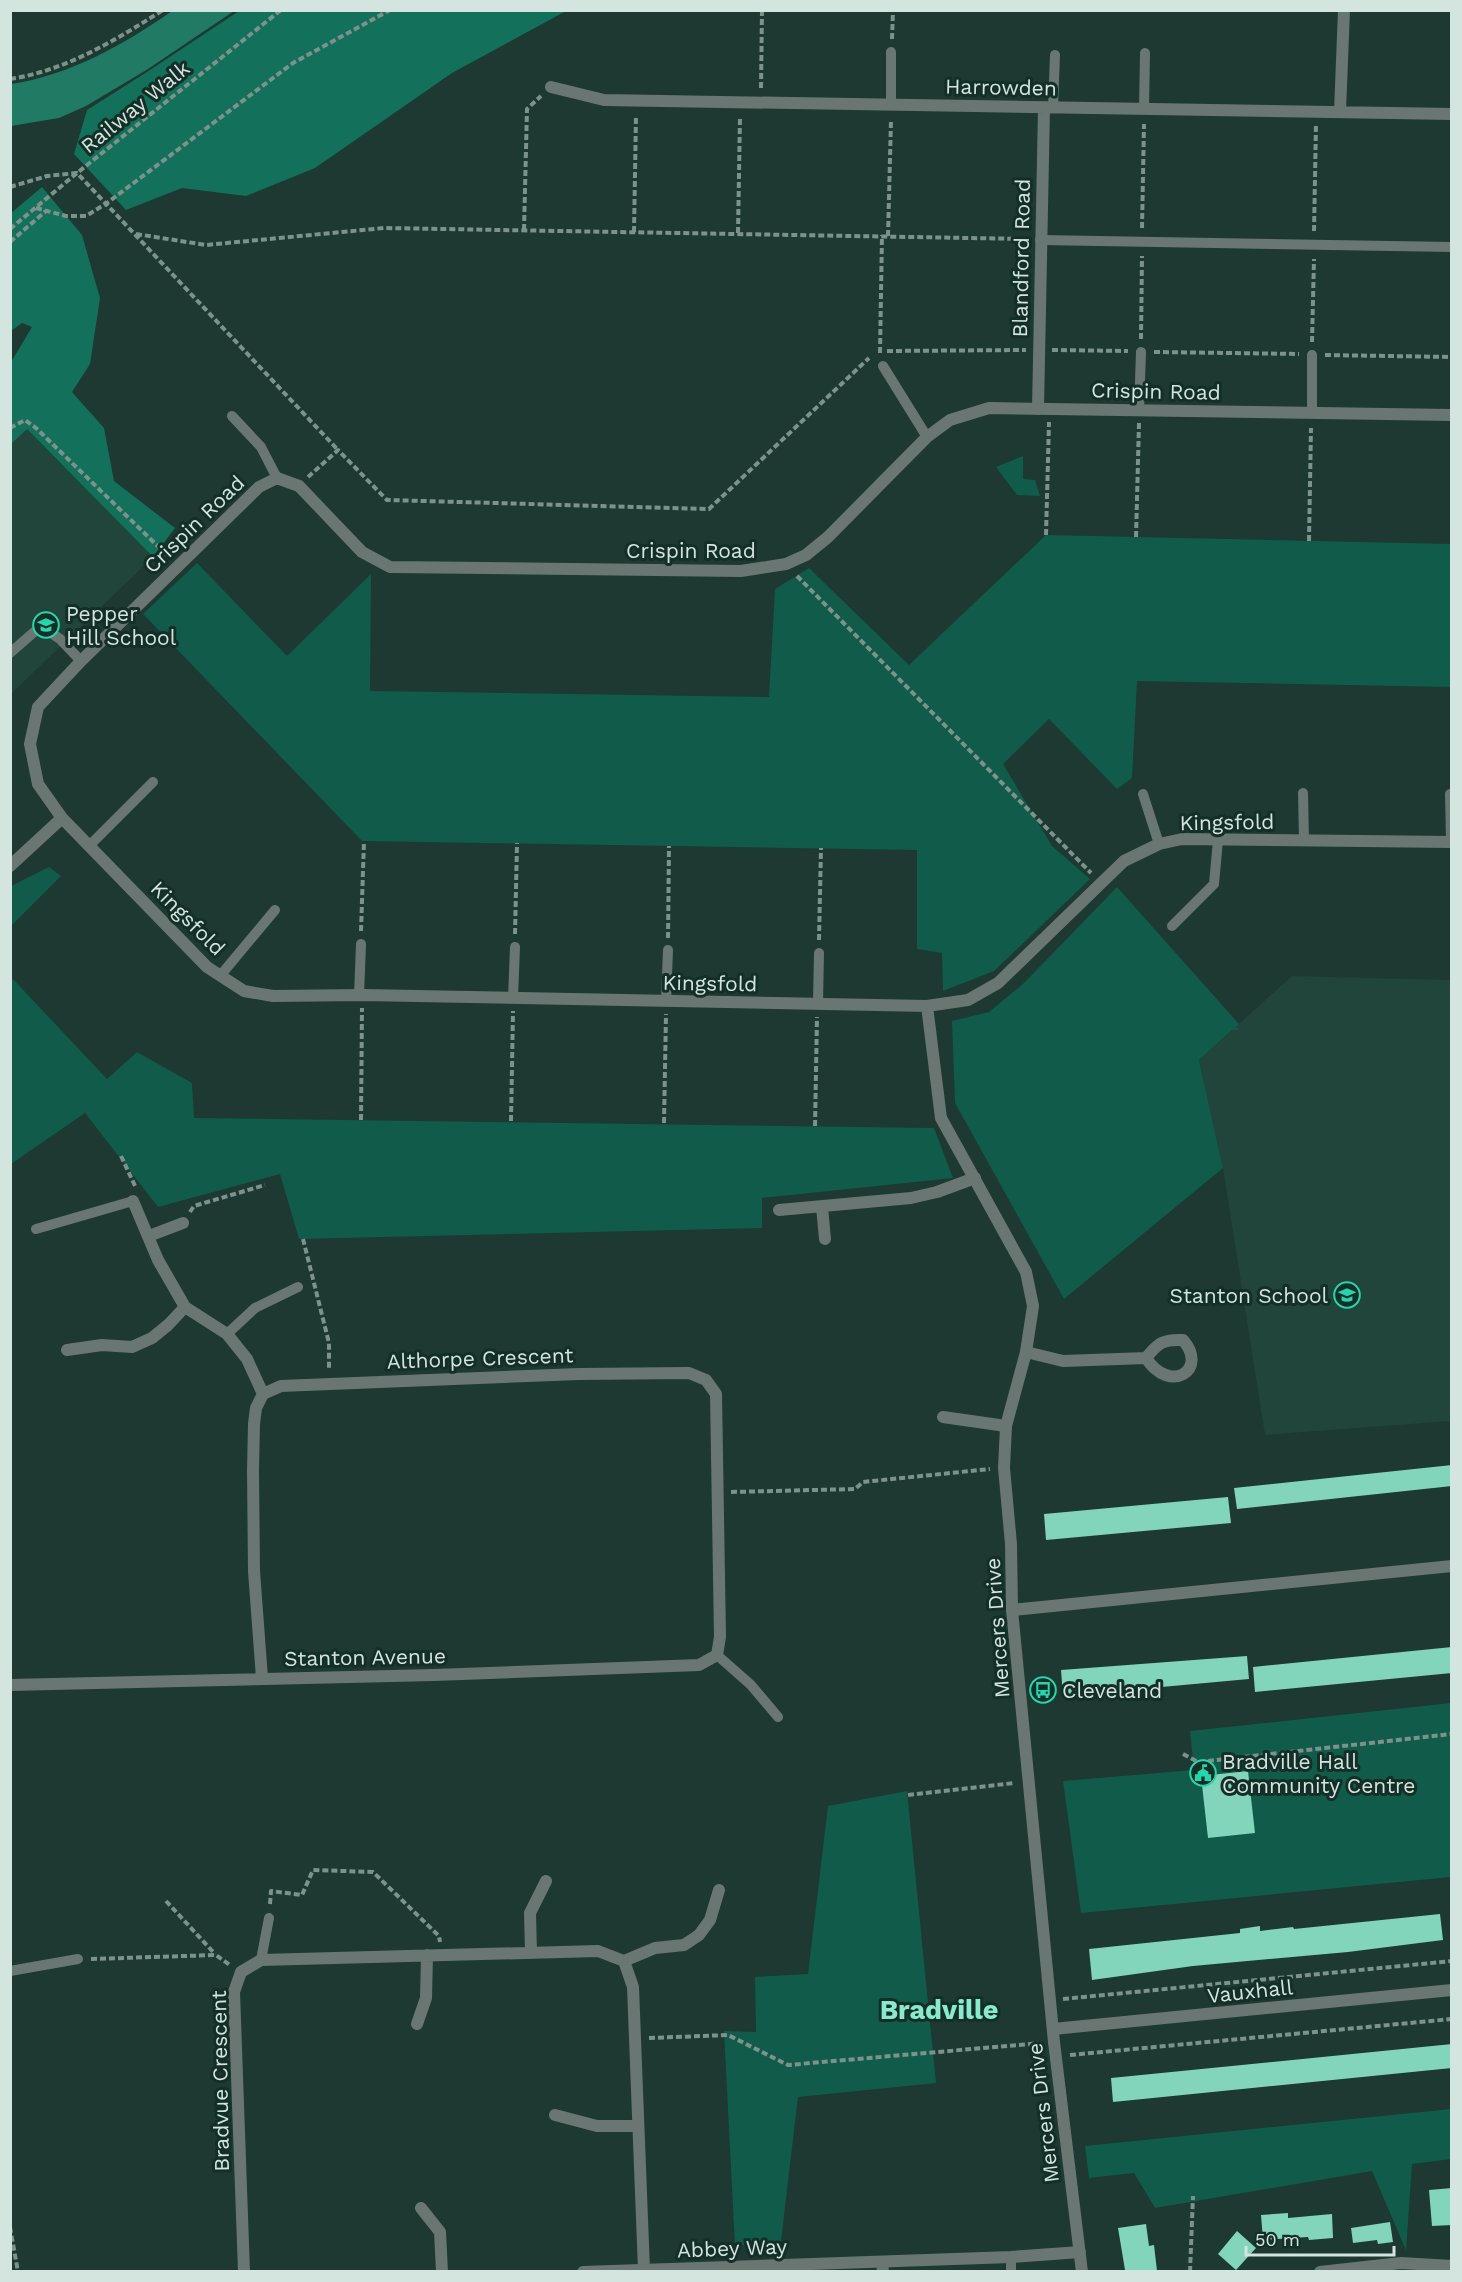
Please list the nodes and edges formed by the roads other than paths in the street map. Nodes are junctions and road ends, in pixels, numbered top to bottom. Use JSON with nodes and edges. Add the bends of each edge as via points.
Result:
{"nodes":[{"id":1,"x":1344,"y":10,"type":"edge"},
{"id":2,"x":891,"y":51,"type":"road end"},
{"id":3,"x":1145,"y":54,"type":"dead end"},
{"id":4,"x":1055,"y":55,"type":"dead end"},
{"id":5,"x":551,"y":87,"type":"road end"},
{"id":6,"x":891,"y":104,"type":"junction"},
{"id":7,"x":1049,"y":108,"type":"junction"},
{"id":8,"x":1144,"y":109,"type":"junction"},
{"id":9,"x":1340,"y":112,"type":"junction"},
{"id":10,"x":1452,"y":114,"type":"edge"},
{"id":11,"x":1040,"y":240,"type":"junction"},
{"id":12,"x":1452,"y":246,"type":"edge"},
{"id":13,"x":1141,"y":352,"type":"road end"},
{"id":14,"x":1312,"y":355,"type":"road end"},
{"id":15,"x":884,"y":366,"type":"road end"},
{"id":16,"x":1044,"y":409,"type":"junction"},
{"id":17,"x":1139,"y":410,"type":"junction"},
{"id":18,"x":1312,"y":412,"type":"junction"},
{"id":19,"x":1452,"y":415,"type":"edge"},
{"id":20,"x":232,"y":416,"type":"dead end"},
{"id":21,"x":927,"y":437,"type":"junction"},
{"id":22,"x":278,"y":478,"type":"junction"},
{"id":23,"x":10,"y":653,"type":"edge"},
{"id":24,"x":81,"y":661,"type":"junction"},
{"id":25,"x":30,"y":744,"type":"joint"},
{"id":26,"x":153,"y":782,"type":"dead end"},
{"id":27,"x":1304,"y":793,"type":"dead end"},
{"id":28,"x":1143,"y":794,"type":"dead end"},
{"id":29,"x":1450,"y":794,"type":"edge"},
{"id":30,"x":62,"y":818,"type":"junction"},
{"id":31,"x":1218,"y":840,"type":"junction"},
{"id":32,"x":1304,"y":840,"type":"junction"},
{"id":33,"x":1451,"y":843,"type":"edge"},
{"id":34,"x":1159,"y":844,"type":"junction"},
{"id":35,"x":89,"y":846,"type":"junction"},
{"id":36,"x":10,"y":866,"type":"edge"},
{"id":37,"x":275,"y":910,"type":"dead end"},
{"id":38,"x":1172,"y":926,"type":"dead end"},
{"id":39,"x":361,"y":944,"type":"road end"},
{"id":40,"x":515,"y":947,"type":"road end"},
{"id":41,"x":668,"y":950,"type":"road end"},
{"id":42,"x":819,"y":953,"type":"road end"},
{"id":43,"x":220,"y":976,"type":"junction"},
{"id":44,"x":361,"y":995,"type":"junction"},
{"id":45,"x":513,"y":998,"type":"junction"},
{"id":46,"x":666,"y":1001,"type":"junction"},
{"id":47,"x":818,"y":1004,"type":"junction"},
{"id":48,"x":927,"y":1006,"type":"junction"},
{"id":49,"x":975,"y":1178,"type":"junction"},
{"id":50,"x":133,"y":1201,"type":"joint"},
{"id":51,"x":822,"y":1208,"type":"junction"},
{"id":52,"x":779,"y":1210,"type":"dead end"},
{"id":53,"x":183,"y":1223,"type":"road end"},
{"id":54,"x":36,"y":1229,"type":"dead end"},
{"id":55,"x":149,"y":1236,"type":"junction"},
{"id":56,"x":825,"y":1239,"type":"dead end"},
{"id":57,"x":298,"y":1287,"type":"dead end"},
{"id":58,"x":185,"y":1306,"type":"junction"},
{"id":59,"x":227,"y":1334,"type":"junction"},
{"id":60,"x":67,"y":1350,"type":"dead end"},
{"id":61,"x":1026,"y":1352,"type":"junction"},
{"id":62,"x":1146,"y":1358,"type":"dead end"},
{"id":63,"x":263,"y":1394,"type":"junction"},
{"id":64,"x":943,"y":1418,"type":"dead end"},
{"id":65,"x":1006,"y":1426,"type":"junction"},
{"id":66,"x":1452,"y":1566,"type":"edge"},
{"id":67,"x":1012,"y":1610,"type":"junction"},
{"id":68,"x":717,"y":1655,"type":"junction"},
{"id":69,"x":262,"y":1678,"type":"junction"},
{"id":70,"x":10,"y":1685,"type":"edge"},
{"id":71,"x":778,"y":1717,"type":"dead end"},
{"id":72,"x":546,"y":1881,"type":"dead end"},
{"id":73,"x":719,"y":1890,"type":"dead end"},
{"id":74,"x":268,"y":1918,"type":"road end"},
{"id":75,"x":531,"y":1953,"type":"junction"},
{"id":76,"x":427,"y":1955,"type":"junction"},
{"id":77,"x":78,"y":1959,"type":"road end"},
{"id":78,"x":261,"y":1960,"type":"junction"},
{"id":79,"x":624,"y":1961,"type":"junction"},
{"id":80,"x":10,"y":1971,"type":"edge"},
{"id":81,"x":1452,"y":1990,"type":"edge"},
{"id":82,"x":417,"y":2024,"type":"dead end"},
{"id":83,"x":1053,"y":2036,"type":"junction"},
{"id":84,"x":555,"y":2115,"type":"dead end"},
{"id":85,"x":638,"y":2126,"type":"junction"},
{"id":86,"x":421,"y":2208,"type":"dead end"},
{"id":87,"x":1080,"y":2252,"type":"junction"},
{"id":88,"x":1011,"y":2257,"type":"junction"},
{"id":89,"x":1452,"y":2266,"type":"edge"},
{"id":90,"x":883,"y":2267,"type":"edge"},
{"id":91,"x":644,"y":2270,"type":"edge"},
{"id":92,"x":244,"y":2271,"type":"edge"},
{"id":93,"x":442,"y":2271,"type":"edge"},
{"id":94,"x":583,"y":2271,"type":"edge"},
{"id":95,"x":1011,"y":2271,"type":"edge"},
{"id":96,"x":1082,"y":2271,"type":"edge"},
{"id":97,"x":1320,"y":2271,"type":"edge"}],
"edges":[{"from":1,"to":9,"type":"street"},
{"from":2,"to":6,"type":"lane"},
{"from":3,"to":8,"type":"lane"},
{"from":4,"to":7,"type":"lane"},
{"from":5,"to":6,"type":"street","name":"Harrowden","via":[[604,100]]},
{"from":6,"to":7,"type":"street","name":"Harrowden"},
{"from":7,"to":8,"type":"street","name":"Harrowden"},
{"from":7,"to":11,"type":"street","name":"Blandford Road"},
{"from":8,"to":9,"type":"street","name":"Harrowden"},
{"from":9,"to":10,"type":"street","name":"Harrowden"},
{"from":11,"to":12,"type":"lane"},
{"from":11,"to":16,"type":"street","name":"Blandford Road","via":[[1039,349]]},
{"from":13,"to":17,"type":"lane"},
{"from":14,"to":18,"type":"lane"},
{"from":15,"to":21,"type":"lane"},
{"from":16,"to":17,"type":"street","name":"Crispin Road"},
{"from":16,"to":21,"type":"street","name":"Crispin Road","via":[[989,408],[950,420]]},
{"from":17,"to":18,"type":"street","name":"Crispin Road"},
{"from":18,"to":19,"type":"street","name":"Crispin Road"},
{"from":20,"to":22,"type":"lane","via":[[261,447]]},
{"from":21,"to":22,"type":"street","name":"Crispin Road","via":[[806,555],[786,564],[741,571],[390,567],[362,552],[299,486]]},
{"from":22,"to":24,"type":"street","name":"Crispin Road","via":[[259,488]]},
{"from":23,"to":24,"type":"lane","via":[[40,627],[60,639]]},
{"from":24,"to":25,"type":"street","name":"Crispin Road","via":[[38,707]]},
{"from":25,"to":30,"type":"street","name":"Kingsfold","via":[[39,784]]},
{"from":26,"to":35,"type":"lane"},
{"from":27,"to":32,"type":"lane"},
{"from":28,"to":34,"type":"lane"},
{"from":29,"to":33,"type":"lane"},
{"from":30,"to":35,"type":"street","name":"Kingsfold"},
{"from":30,"to":36,"type":"street"},
{"from":31,"to":32,"type":"street","name":"Kingsfold"},
{"from":31,"to":34,"type":"street","name":"Kingsfold","via":[[1182,839]]},
{"from":31,"to":38,"type":"lane","via":[[1214,884]]},
{"from":32,"to":33,"type":"street","name":"Kingsfold"},
{"from":34,"to":48,"type":"street","name":"Kingsfold","via":[[1124,861],[998,983],[968,1000]]},
{"from":35,"to":43,"type":"street","name":"Kingsfold"},
{"from":37,"to":43,"type":"lane"},
{"from":39,"to":44,"type":"lane"},
{"from":40,"to":45,"type":"lane"},
{"from":41,"to":46,"type":"lane"},
{"from":42,"to":47,"type":"lane"},
{"from":43,"to":44,"type":"street","name":"Kingsfold","via":[[244,991],[273,996]]},
{"from":44,"to":45,"type":"street","name":"Kingsfold"},
{"from":45,"to":46,"type":"street","name":"Kingsfold"},
{"from":46,"to":47,"type":"street","name":"Kingsfold"},
{"from":47,"to":48,"type":"street","name":"Kingsfold"},
{"from":48,"to":49,"type":"street","name":"Mercers Drive","via":[[941,1118]]},
{"from":49,"to":51,"type":"street","via":[[910,1198]]},
{"from":49,"to":61,"type":"street","name":"Mercers Drive","via":[[1026,1272],[1033,1306]]},
{"from":50,"to":54,"type":"lane"},
{"from":50,"to":55,"type":"street"},
{"from":51,"to":52,"type":"street"},
{"from":51,"to":56,"type":"street"},
{"from":53,"to":55,"type":"street"},
{"from":55,"to":58,"type":"street"},
{"from":57,"to":59,"type":"lane","via":[[255,1308]]},
{"from":58,"to":59,"type":"street"},
{"from":58,"to":60,"type":"street","via":[[153,1338],[132,1347],[102,1345]]},
{"from":59,"to":63,"type":"street","via":[[247,1359]]},
{"from":61,"to":62,"type":"street","via":[[1063,1361]]},
{"from":61,"to":65,"type":"street","name":"Mercers Drive"},
{"from":63,"to":68,"type":"street","name":"Althorpe Crescent","via":[[280,1386],[579,1374],[689,1372],[706,1380],[716,1394],[720,1637]]},
{"from":63,"to":69,"type":"street","via":[[256,1408],[253,1470],[254,1571]]},
{"from":64,"to":65,"type":"street"},
{"from":65,"to":67,"type":"street","name":"Mercers Drive","via":[[1004,1468]]},
{"from":66,"to":67,"type":"street"},
{"from":67,"to":83,"type":"street","name":"Mercers Drive"},
{"from":68,"to":69,"type":"street","name":"Stanton Avenue","via":[[699,1665]]},
{"from":68,"to":71,"type":"lane","via":[[751,1685]]},
{"from":69,"to":70,"type":"street","name":"Stanton Avenue"},
{"from":72,"to":75,"type":"street","via":[[530,1913]]},
{"from":73,"to":79,"type":"street","via":[[710,1920],[699,1935],[684,1945],[655,1948]]},
{"from":74,"to":78,"type":"lane"},
{"from":75,"to":76,"type":"street","name":"Bradvue Crescent"},
{"from":75,"to":79,"type":"street","name":"Bradvue Crescent","via":[[598,1951]]},
{"from":76,"to":78,"type":"street","name":"Bradvue Crescent"},
{"from":76,"to":82,"type":"street","via":[[426,1998]]},
{"from":77,"to":80,"type":"lane"},
{"from":78,"to":92,"type":"street","name":"Bradvue Crescent","via":[[241,1972],[234,1992]]},
{"from":79,"to":85,"type":"street","via":[[633,1987]]},
{"from":81,"to":83,"type":"street","name":"Vauxhall"},
{"from":83,"to":87,"type":"street","name":"Mercers Drive"},
{"from":84,"to":85,"type":"street","via":[[597,2126]]},
{"from":85,"to":91,"type":"street"},
{"from":86,"to":93,"type":"street","via":[[440,2232]]},
{"from":87,"to":88,"type":"street","name":"Abbey Way"},
{"from":87,"to":96,"type":"street","name":"Mercers Drive"},
{"from":88,"to":90,"type":"street","name":"Abbey Way"},
{"from":88,"to":95,"type":"lane"},
{"from":89,"to":97,"type":"street","via":[[1401,2263]]},
{"from":90,"to":91,"type":"street","name":"Abbey Way"},
{"from":91,"to":94,"type":"street","name":"Abbey Way"}]}
